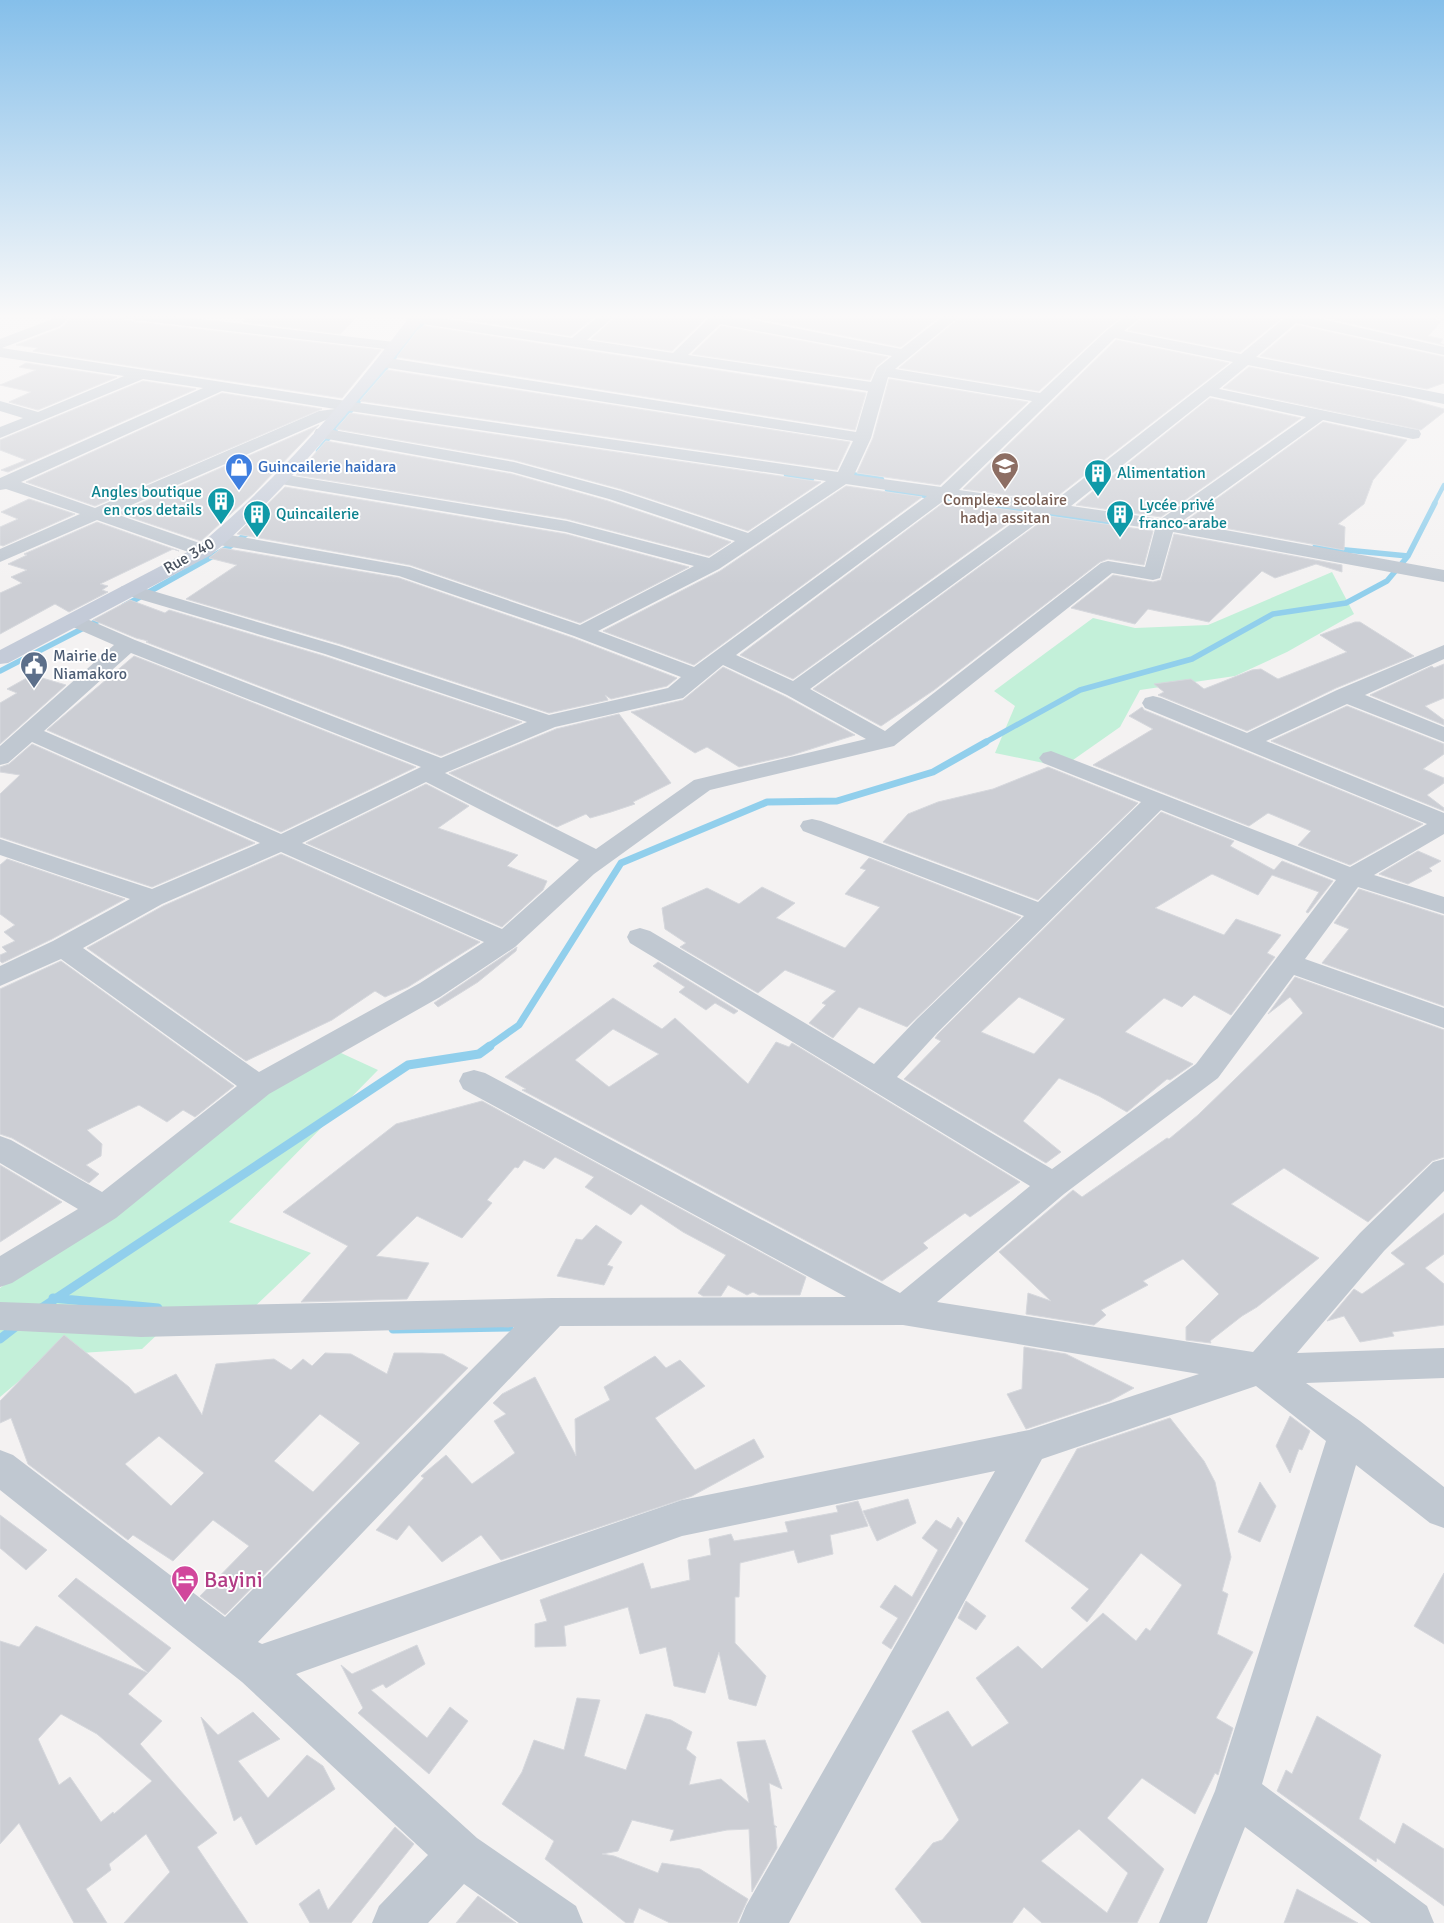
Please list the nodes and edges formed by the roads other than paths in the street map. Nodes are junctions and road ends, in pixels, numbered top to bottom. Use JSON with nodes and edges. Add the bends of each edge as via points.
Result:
{"nodes":[{"id":1,"x":68,"y":405,"type":"edge"},
{"id":2,"x":179,"y":405,"type":"edge"},
{"id":3,"x":315,"y":405,"type":"edge"},
{"id":4,"x":346,"y":405,"type":"edge"},
{"id":5,"x":652,"y":405,"type":"edge"},
{"id":6,"x":872,"y":405,"type":"edge"},
{"id":7,"x":1037,"y":405,"type":"edge"},
{"id":8,"x":1189,"y":405,"type":"edge"},
{"id":9,"x":1271,"y":405,"type":"edge"},
{"id":10,"x":0,"y":406,"type":"edge"},
{"id":11,"x":342,"y":410,"type":"junction"},
{"id":12,"x":1319,"y":415,"type":"junction"},
{"id":13,"x":38,"y":417,"type":"junction"},
{"id":14,"x":0,"y":433,"type":"edge"},
{"id":15,"x":322,"y":433,"type":"junction"},
{"id":16,"x":1413,"y":434,"type":"dead end"},
{"id":17,"x":863,"y":438,"type":"junction"},
{"id":18,"x":844,"y":477,"type":"junction"},
{"id":19,"x":281,"y":479,"type":"junction"},
{"id":20,"x":3,"y":484,"type":"edge"},
{"id":21,"x":943,"y":493,"type":"junction"},
{"id":22,"x":1050,"y":509,"type":"junction"},
{"id":23,"x":93,"y":514,"type":"junction"},
{"id":24,"x":1164,"y":525,"type":"junction"},
{"id":25,"x":751,"y":540,"type":"junction"},
{"id":26,"x":212,"y":545,"type":"junction"},
{"id":27,"x":0,"y":556,"type":"edge"},
{"id":28,"x":712,"y":566,"type":"junction"},
{"id":29,"x":1442,"y":576,"type":"edge"},
{"id":30,"x":129,"y":590,"type":"junction"},
{"id":31,"x":73,"y":620,"type":"junction"},
{"id":32,"x":581,"y":632,"type":"junction"},
{"id":33,"x":128,"y":644,"type":"junction"},
{"id":34,"x":1444,"y":651,"type":"edge"},
{"id":35,"x":720,"y":656,"type":"junction"},
{"id":36,"x":0,"y":658,"type":"edge"},
{"id":37,"x":696,"y":676,"type":"junction"},
{"id":38,"x":795,"y":690,"type":"junction"},
{"id":39,"x":1345,"y":696,"type":"junction"},
{"id":40,"x":1154,"y":703,"type":"dead end"},
{"id":41,"x":548,"y":722,"type":"junction"},
{"id":42,"x":28,"y":732,"type":"junction"},
{"id":43,"x":1444,"y":735,"type":"edge"},
{"id":44,"x":886,"y":741,"type":"junction"},
{"id":45,"x":1248,"y":741,"type":"junction"},
{"id":46,"x":0,"y":758,"type":"edge"},
{"id":47,"x":1051,"y":758,"type":"dead end"},
{"id":48,"x":433,"y":769,"type":"junction"},
{"id":49,"x":1157,"y":800,"type":"junction"},
{"id":50,"x":1444,"y":823,"type":"edge"},
{"id":51,"x":812,"y":826,"type":"dead end"},
{"id":52,"x":282,"y":843,"type":"junction"},
{"id":53,"x":0,"y":847,"type":"edge"},
{"id":54,"x":597,"y":859,"type":"junction"},
{"id":55,"x":1352,"y":877,"type":"junction"},
{"id":56,"x":153,"y":898,"type":"junction"},
{"id":57,"x":1444,"y":906,"type":"edge"},
{"id":58,"x":1042,"y":913,"type":"junction"},
{"id":59,"x":640,"y":937,"type":"dead end"},
{"id":60,"x":505,"y":940,"type":"junction"},
{"id":61,"x":63,"y":947,"type":"junction"},
{"id":62,"x":1289,"y":963,"type":"junction"},
{"id":63,"x":0,"y":976,"type":"edge"},
{"id":64,"x":1444,"y":1018,"type":"edge"},
{"id":65,"x":878,"y":1079,"type":"junction"},
{"id":66,"x":474,"y":1081,"type":"dead end"},
{"id":67,"x":258,"y":1086,"type":"junction"},
{"id":68,"x":0,"y":1148,"type":"edge"},
{"id":69,"x":1444,"y":1171,"type":"edge"},
{"id":70,"x":1053,"y":1185,"type":"junction"},
{"id":71,"x":104,"y":1209,"type":"junction"},
{"id":72,"x":0,"y":1273,"type":"edge"},
{"id":73,"x":903,"y":1311,"type":"junction"},
{"id":74,"x":552,"y":1312,"type":"junction"},
{"id":75,"x":0,"y":1316,"type":"edge"},
{"id":76,"x":1444,"y":1363,"type":"edge"},
{"id":77,"x":1261,"y":1369,"type":"junction"},
{"id":78,"x":1346,"y":1433,"type":"junction"},
{"id":79,"x":1029,"y":1447,"type":"junction"},
{"id":80,"x":0,"y":1467,"type":"edge"},
{"id":81,"x":1444,"y":1510,"type":"edge"},
{"id":82,"x":242,"y":1655,"type":"junction"},
{"id":83,"x":1237,"y":1793,"type":"junction"},
{"id":84,"x":461,"y":1854,"type":"junction"},
{"id":85,"x":396,"y":1923,"type":"edge"},
{"id":86,"x":559,"y":1923,"type":"edge"},
{"id":87,"x":763,"y":1923,"type":"edge"},
{"id":88,"x":1184,"y":1923,"type":"edge"},
{"id":89,"x":1410,"y":1923,"type":"edge"}],
"edges":[{"from":1,"to":13,"type":"street"},
{"from":2,"to":20,"type":"street"},
{"from":3,"to":11,"type":"street"},
{"from":4,"to":11,"type":"street","name":"Rue 340"},
{"from":5,"to":17,"type":"street"},
{"from":6,"to":17,"type":"street"},
{"from":7,"to":21,"type":"street"},
{"from":8,"to":22,"type":"street"},
{"from":9,"to":12,"type":"street"},
{"from":10,"to":13,"type":"street"},
{"from":11,"to":15,"type":"street","name":"Rue 340"},
{"from":11,"to":18,"type":"street"},
{"from":11,"to":23,"type":"street","via":[[325,414]]},
{"from":12,"to":16,"type":"street"},
{"from":12,"to":24,"type":"street"},
{"from":13,"to":14,"type":"street"},
{"from":15,"to":19,"type":"street","name":"Rue 340"},
{"from":15,"to":25,"type":"street","via":[[514,466],[615,494]]},
{"from":17,"to":18,"type":"street"},
{"from":18,"to":21,"type":"street"},
{"from":18,"to":25,"type":"street"},
{"from":19,"to":26,"type":"street","name":"Rue 340","via":[[251,512]]},
{"from":19,"to":28,"type":"street","via":[[567,527]]},
{"from":20,"to":23,"type":"street"},
{"from":21,"to":22,"type":"street"},
{"from":21,"to":35,"type":"street"},
{"from":22,"to":24,"type":"street"},
{"from":22,"to":38,"type":"street"},
{"from":23,"to":26,"type":"street"},
{"from":23,"to":27,"type":"street"},
{"from":24,"to":29,"type":"street"},
{"from":24,"to":44,"type":"street","via":[[1153,574],[1108,567]]},
{"from":25,"to":28,"type":"street"},
{"from":26,"to":30,"type":"street","name":"Rue 340"},
{"from":26,"to":32,"type":"street","via":[[403,571]]},
{"from":28,"to":32,"type":"street"},
{"from":30,"to":31,"type":"street","name":"Rue 340"},
{"from":30,"to":41,"type":"street","via":[[332,650]]},
{"from":31,"to":33,"type":"street"},
{"from":31,"to":36,"type":"street","name":"Rue 340"},
{"from":32,"to":37,"type":"street"},
{"from":33,"to":42,"type":"street"},
{"from":33,"to":48,"type":"street"},
{"from":34,"to":39,"type":"street"},
{"from":35,"to":37,"type":"street"},
{"from":35,"to":38,"type":"street"},
{"from":37,"to":41,"type":"street","via":[[675,693]]},
{"from":38,"to":44,"type":"street"},
{"from":39,"to":43,"type":"street"},
{"from":39,"to":45,"type":"street"},
{"from":40,"to":45,"type":"street"},
{"from":41,"to":48,"type":"street"},
{"from":42,"to":46,"type":"street"},
{"from":42,"to":52,"type":"street"},
{"from":44,"to":54,"type":"street","via":[[702,785]]},
{"from":45,"to":50,"type":"street"},
{"from":47,"to":49,"type":"street"},
{"from":48,"to":52,"type":"street"},
{"from":48,"to":54,"type":"street"},
{"from":49,"to":55,"type":"street"},
{"from":49,"to":58,"type":"street"},
{"from":50,"to":55,"type":"street"},
{"from":51,"to":58,"type":"street"},
{"from":52,"to":56,"type":"street"},
{"from":52,"to":60,"type":"street"},
{"from":53,"to":56,"type":"street"},
{"from":54,"to":60,"type":"street"},
{"from":55,"to":57,"type":"street"},
{"from":55,"to":62,"type":"street"},
{"from":56,"to":61,"type":"street"},
{"from":58,"to":65,"type":"street"},
{"from":59,"to":65,"type":"street"},
{"from":60,"to":67,"type":"street","via":[[430,990]]},
{"from":61,"to":63,"type":"street"},
{"from":61,"to":67,"type":"street"},
{"from":62,"to":64,"type":"street"},
{"from":62,"to":70,"type":"street","via":[[1207,1070]]},
{"from":65,"to":70,"type":"street"},
{"from":66,"to":73,"type":"street"},
{"from":67,"to":71,"type":"street"},
{"from":68,"to":71,"type":"street"},
{"from":69,"to":77,"type":"street","via":[[1372,1242]]},
{"from":70,"to":73,"type":"street"},
{"from":71,"to":72,"type":"street"},
{"from":73,"to":74,"type":"street"},
{"from":73,"to":77,"type":"street"},
{"from":74,"to":75,"type":"street","via":[[141,1322]]},
{"from":74,"to":82,"type":"street"},
{"from":76,"to":77,"type":"street"},
{"from":77,"to":78,"type":"street"},
{"from":77,"to":79,"type":"street"},
{"from":78,"to":81,"type":"street"},
{"from":78,"to":83,"type":"street"},
{"from":79,"to":82,"type":"street","via":[[682,1518]]},
{"from":79,"to":87,"type":"street"},
{"from":80,"to":82,"type":"street"},
{"from":82,"to":84,"type":"street"},
{"from":83,"to":88,"type":"street"},
{"from":83,"to":89,"type":"street"},
{"from":84,"to":85,"type":"street"},
{"from":84,"to":86,"type":"street"}]}
